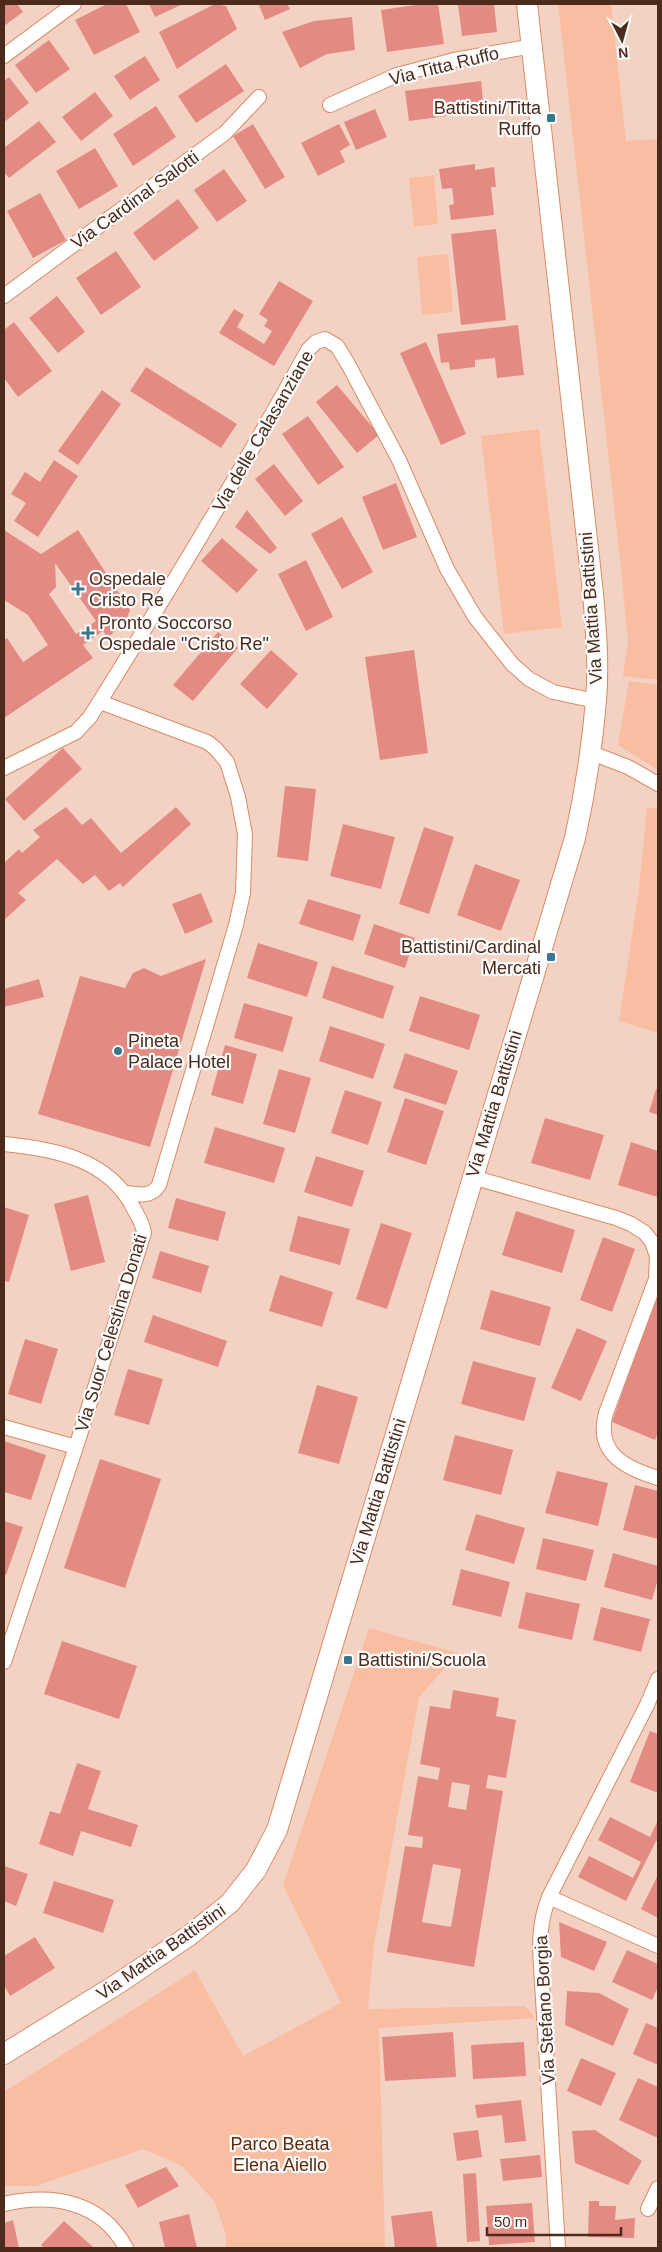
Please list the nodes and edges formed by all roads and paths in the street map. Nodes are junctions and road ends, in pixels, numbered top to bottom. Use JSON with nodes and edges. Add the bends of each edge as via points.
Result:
{"nodes":[{"id":1,"x":74,"y":4,"type":"edge"},
{"id":2,"x":527,"y":4,"type":"edge"},
{"id":3,"x":532,"y":46,"type":"junction"},
{"id":4,"x":4,"y":56,"type":"edge"},
{"id":5,"x":259,"y":97,"type":"dead end"},
{"id":6,"x":330,"y":105,"type":"dead end"},
{"id":7,"x":4,"y":296,"type":"edge"},
{"id":8,"x":596,"y":701,"type":"junction"},
{"id":9,"x":100,"y":702,"type":"junction"},
{"id":10,"x":590,"y":752,"type":"junction"},
{"id":11,"x":4,"y":768,"type":"edge"},
{"id":12,"x":658,"y":784,"type":"edge"},
{"id":13,"x":4,"y":1144,"type":"edge"},
{"id":14,"x":472,"y":1177,"type":"junction"},
{"id":15,"x":126,"y":1193,"type":"junction"},
{"id":16,"x":4,"y":1427,"type":"edge"},
{"id":17,"x":76,"y":1447,"type":"junction"},
{"id":18,"x":658,"y":1478,"type":"edge"},
{"id":19,"x":4,"y":1662,"type":"edge"},
{"id":20,"x":658,"y":1679,"type":"edge"},
{"id":21,"x":653,"y":1708,"type":"edge"},
{"id":22,"x":549,"y":1897,"type":"junction"},
{"id":23,"x":658,"y":1946,"type":"edge"},
{"id":24,"x":4,"y":2054,"type":"edge"},
{"id":25,"x":658,"y":2188,"type":"edge"},
{"id":26,"x":4,"y":2204,"type":"edge"},
{"id":27,"x":648,"y":2209,"type":"dead end"},
{"id":28,"x":126,"y":2248,"type":"edge"},
{"id":29,"x":558,"y":2248,"type":"edge"}],
"edges":[{"from":1,"to":4,"type":"street"},
{"from":2,"to":3,"type":"main road","name":"Via Mattia Battistini"},
{"from":3,"to":6,"type":"street","name":"Via Titta Ruffo","via":[[454,60],[397,75]]},
{"from":3,"to":8,"type":"main road","name":"Via Mattia Battistini","via":[[593,593]]},
{"from":5,"to":7,"type":"street","name":"Via Cardinal Salotti","via":[[225,133]]},
{"from":8,"to":9,"type":"street","name":"Via delle Calasanziane","via":[[553,692],[529,679],[512,664],[475,617],[447,569],[399,460],[348,364],[337,346],[325,339],[308,350],[178,578]]},
{"from":8,"to":10,"type":"main road","name":"Via Mattia Battistini"},
{"from":9,"to":11,"type":"street","name":"Via delle Calasanziane","via":[[80,729]]},
{"from":9,"to":15,"type":"street","via":[[188,734],[215,748],[230,767],[245,834],[243,893],[236,926],[159,1185],[150,1194]]},
{"from":10,"to":12,"type":"street","via":[[628,767]]},
{"from":10,"to":14,"type":"main road","name":"Via Mattia Battistini","via":[[570,856]]},
{"from":13,"to":15,"type":"street","via":[[44,1148],[84,1160]]},
{"from":14,"to":18,"type":"street","via":[[616,1218],[639,1229],[652,1242],[658,1262],[656,1279],[606,1413],[603,1432],[611,1451],[623,1464]]},
{"from":14,"to":24,"type":"main road","name":"Via Mattia Battistini","via":[[288,1795],[277,1830],[256,1870],[230,1903],[190,1936]]},
{"from":15,"to":17,"type":"street","name":"Via Suor Celestina Donati","via":[[140,1219],[144,1237]]},
{"from":16,"to":17,"type":"street"},
{"from":17,"to":19,"type":"street","name":"Via Suor Celestina Donati"},
{"from":20,"to":21,"type":"street","name":"Via Stefano Borgia"},
{"from":21,"to":22,"type":"street","name":"Via Stefano Borgia"},
{"from":22,"to":23,"type":"street"},
{"from":22,"to":29,"type":"street","name":"Via Stefano Borgia","via":[[539,1941]]},
{"from":25,"to":27,"type":"street"},
{"from":26,"to":28,"type":"street","via":[[44,2199],[78,2205],[105,2222],[120,2236]]}]}
